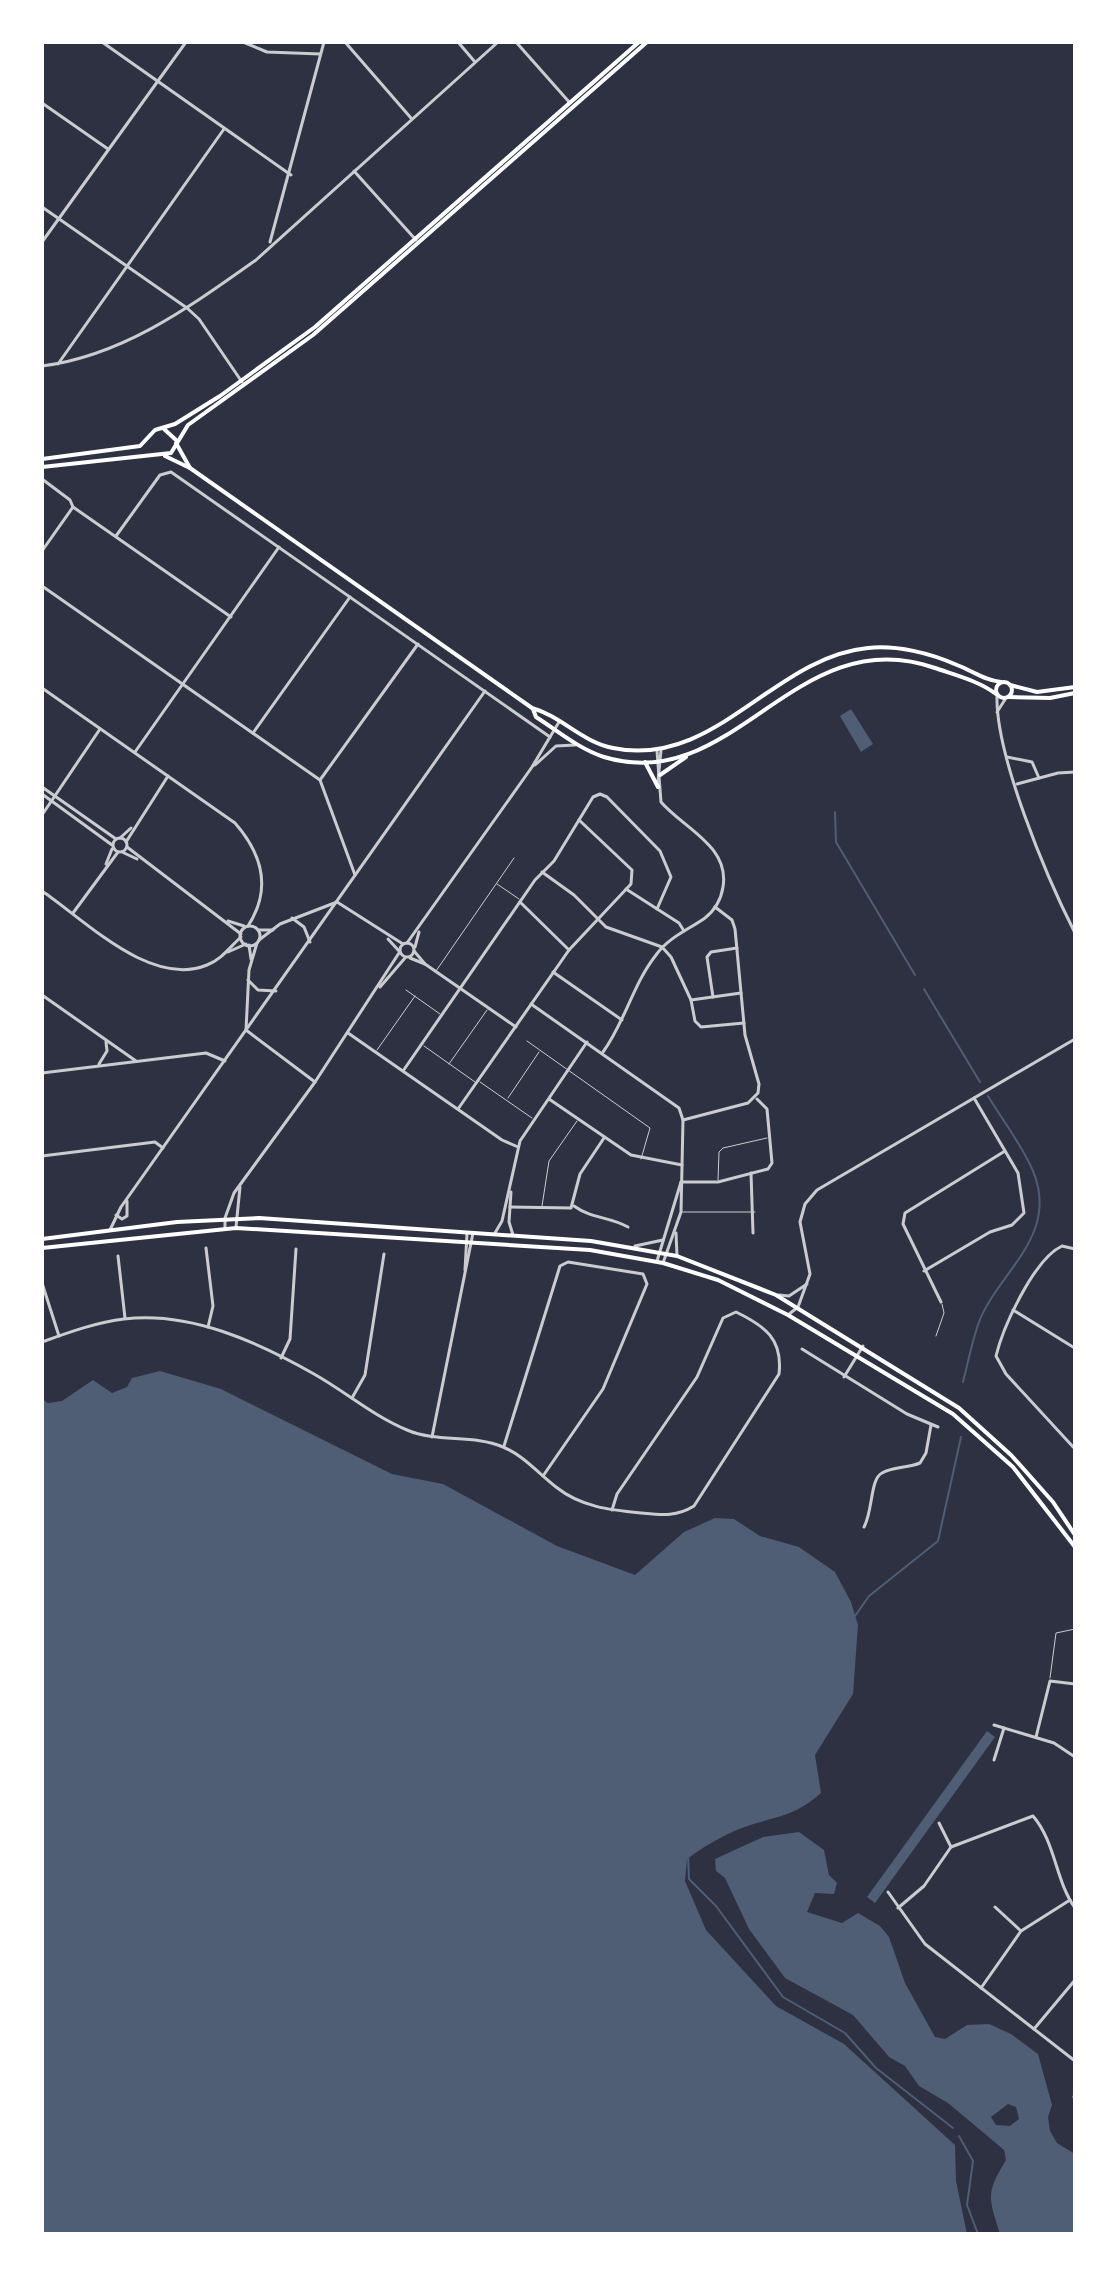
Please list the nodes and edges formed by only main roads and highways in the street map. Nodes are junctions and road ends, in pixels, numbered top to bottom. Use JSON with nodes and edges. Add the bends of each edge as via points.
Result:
{"nodes":[{"id":1,"x":639,"y":42,"type":"edge"},
{"id":2,"x":647,"y":42,"type":"edge"},
{"id":3,"x":571,"y":104,"type":"junction"},
{"id":4,"x":243,"y":383,"type":"junction"},
{"id":5,"x":162,"y":429,"type":"junction"},
{"id":6,"x":149,"y":439,"type":"junction"},
{"id":7,"x":176,"y":442,"type":"junction"},
{"id":8,"x":156,"y":455,"type":"junction"},
{"id":9,"x":165,"y":456,"type":"junction"},
{"id":10,"x":42,"y":459,"type":"edge"},
{"id":11,"x":42,"y":467,"type":"edge"},
{"id":12,"x":190,"y":468,"type":"junction"},
{"id":13,"x":1001,"y":682,"type":"junction"},
{"id":14,"x":1010,"y":685,"type":"junction"},
{"id":15,"x":1075,"y":687,"type":"edge"},
{"id":16,"x":1075,"y":693,"type":"edge"},
{"id":17,"x":997,"y":695,"type":"junction"},
{"id":18,"x":1007,"y":698,"type":"junction"},
{"id":19,"x":532,"y":708,"type":"junction"},
{"id":20,"x":688,"y":755,"type":"junction"},
{"id":21,"x":645,"y":762,"type":"junction"},
{"id":22,"x":42,"y":1239,"type":"edge"},
{"id":23,"x":42,"y":1248,"type":"edge"},
{"id":24,"x":1075,"y":1535,"type":"edge"},
{"id":25,"x":1075,"y":1547,"type":"edge"}],
"edges":[{"from":1,"to":3,"type":"main road"},
{"from":2,"to":3,"type":"main road"},
{"from":3,"to":4,"type":"main road"},
{"from":4,"to":5,"type":"main road"},
{"from":4,"to":7,"type":"main road","via":[[193,421]]},
{"from":5,"to":6,"type":"main road"},
{"from":5,"to":7,"type":"main road"},
{"from":6,"to":8,"type":"main road"},
{"from":6,"to":10,"type":"main road","via":[[133,448]]},
{"from":7,"to":9,"type":"main road"},
{"from":7,"to":12,"type":"main road"},
{"from":8,"to":9,"type":"main road"},
{"from":8,"to":11,"type":"main road"},
{"from":9,"to":12,"type":"main road"},
{"from":12,"to":19,"type":"main road"},
{"from":13,"to":14,"type":"main road"},
{"from":13,"to":17,"type":"main road"},
{"from":13,"to":19,"type":"main road","via":[[909,650],[866,648],[810,667],[705,734],[659,750],[606,746]]},
{"from":14,"to":15,"type":"main road","via":[[1037,692]]},
{"from":14,"to":18,"type":"main road"},
{"from":16,"to":18,"type":"main road"},
{"from":17,"to":18,"type":"main road"},
{"from":17,"to":20,"type":"main road","via":[[911,660],[859,660],[815,677]]},
{"from":19,"to":21,"type":"main road","via":[[536,717],[578,745],[605,757]]},
{"from":20,"to":21,"type":"main road"},
{"from":20,"to":21,"type":"main road","via":[[659,781]]},
{"from":22,"to":24,"type":"main road","via":[[235,1218],[635,1246],[677,1256],[776,1295],[937,1393],[990,1435],[1053,1502]]},
{"from":23,"to":25,"type":"main road","via":[[236,1228],[590,1250],[660,1262],[718,1280],[788,1315],[973,1430],[1013,1467]]}]}
